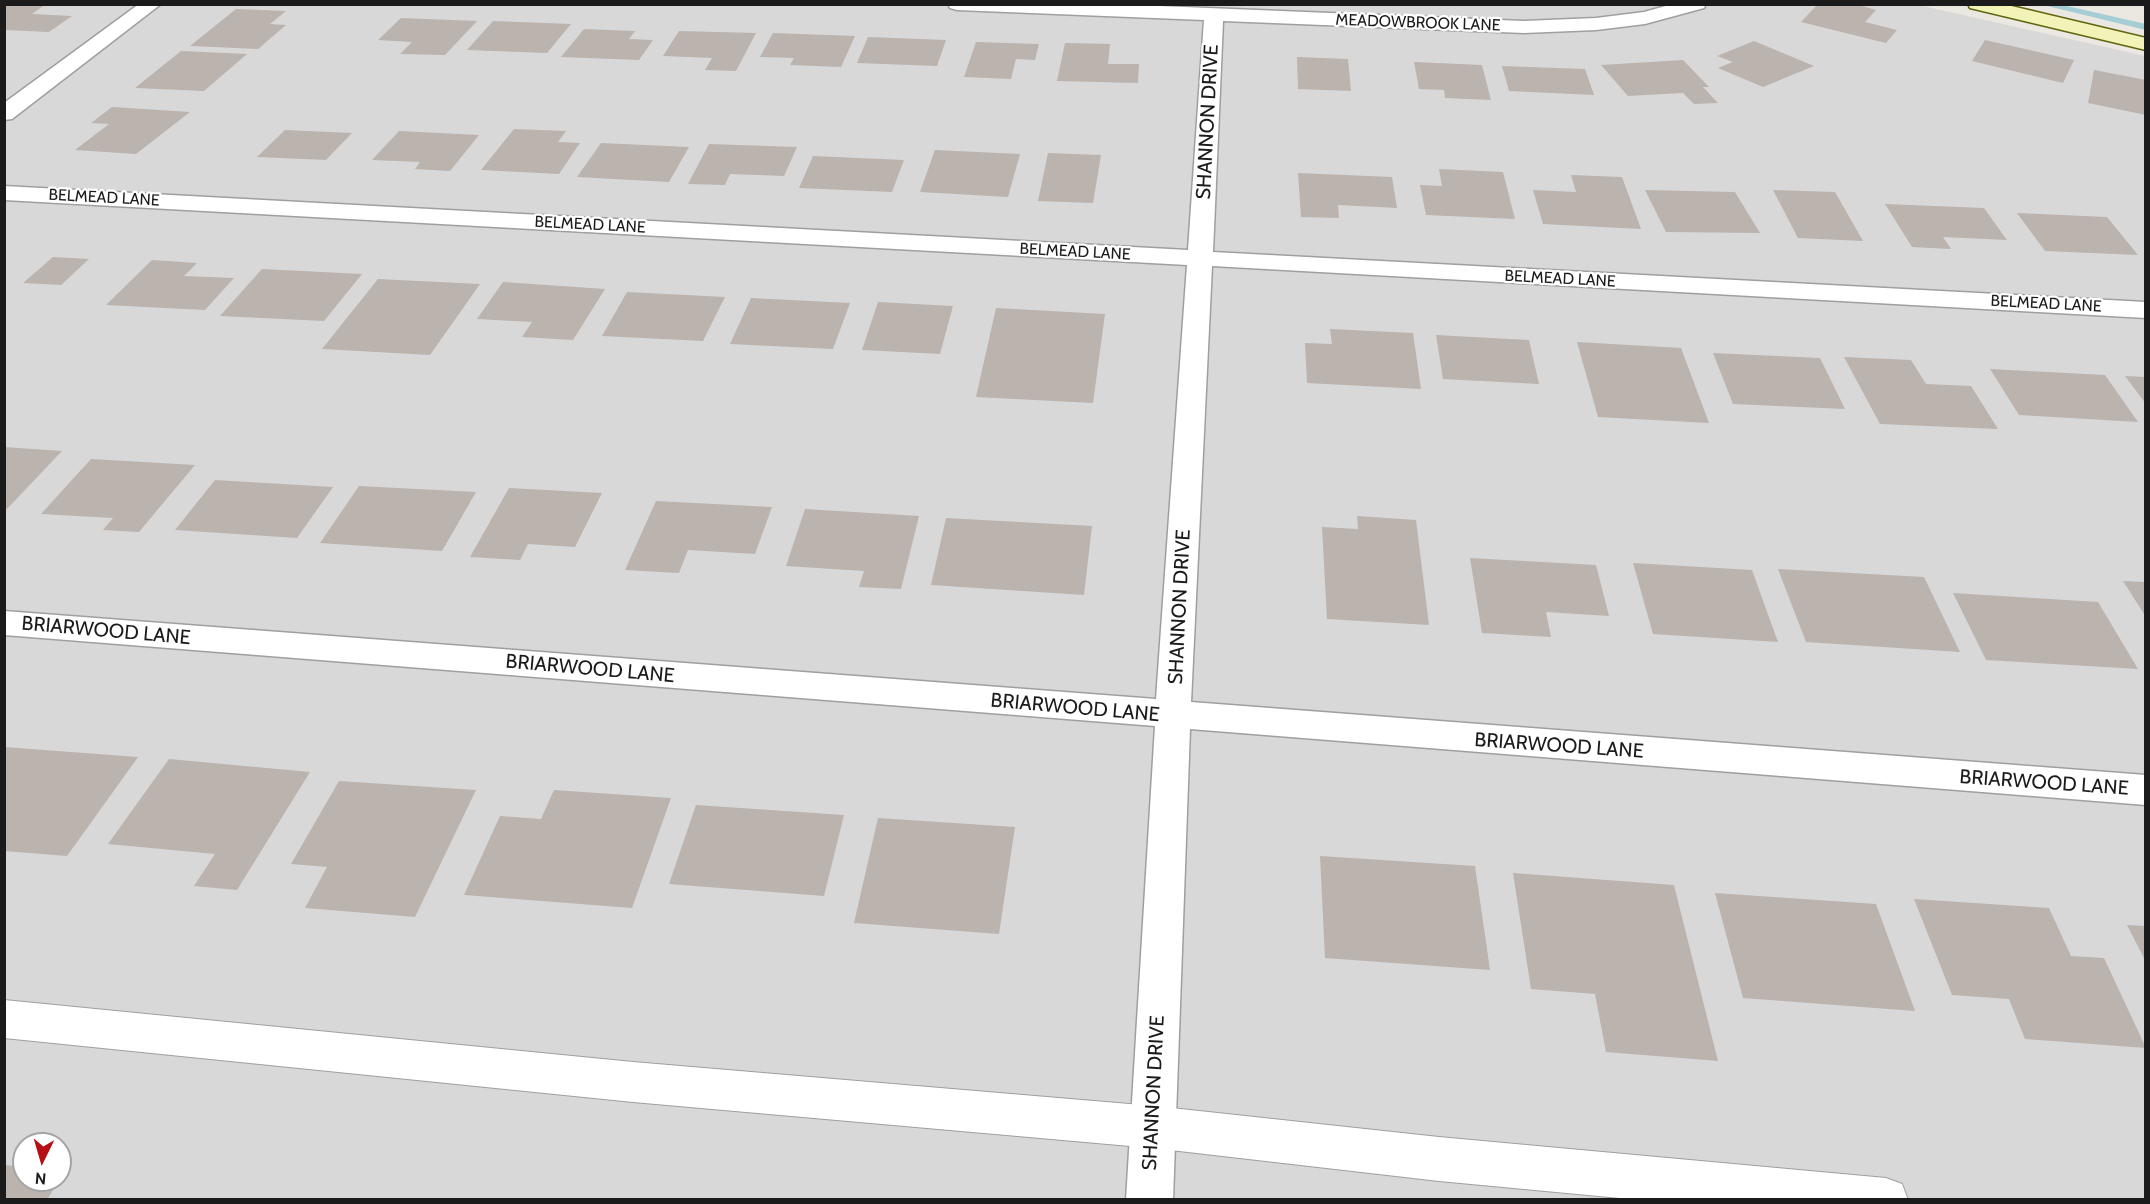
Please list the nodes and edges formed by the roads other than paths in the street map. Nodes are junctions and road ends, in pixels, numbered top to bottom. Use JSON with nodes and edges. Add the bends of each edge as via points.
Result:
{"nodes":[{"id":1,"x":152,"y":4,"type":"edge"},
{"id":2,"x":957,"y":4,"type":"edge"},
{"id":3,"x":1697,"y":4,"type":"edge"},
{"id":4,"x":1977,"y":4,"type":"edge"},
{"id":5,"x":1214,"y":15,"type":"junction"},
{"id":6,"x":2145,"y":44,"type":"edge"},
{"id":7,"x":4,"y":114,"type":"edge"},
{"id":8,"x":4,"y":193,"type":"edge"},
{"id":9,"x":1200,"y":259,"type":"junction"},
{"id":10,"x":2145,"y":310,"type":"edge"},
{"id":11,"x":4,"y":623,"type":"edge"},
{"id":12,"x":1173,"y":716,"type":"junction"},
{"id":13,"x":2145,"y":790,"type":"edge"},
{"id":14,"x":4,"y":1019,"type":"edge"},
{"id":15,"x":1153,"y":1127,"type":"junction"},
{"id":16,"x":1149,"y":1200,"type":"edge"},
{"id":17,"x":1886,"y":1200,"type":"edge"}],
"edges":[{"from":1,"to":7,"type":"street"},
{"from":2,"to":5,"type":"street","name":"MEADOWBROOK LANE"},
{"from":3,"to":5,"type":"street","name":"MEADOWBROOK LANE","via":[[1645,18],[1524,27]]},
{"from":4,"to":6,"type":"street"},
{"from":5,"to":9,"type":"street","name":"SHANNON DRIVE"},
{"from":8,"to":9,"type":"street","name":"BELMEAD LANE"},
{"from":9,"to":10,"type":"street","name":"BELMEAD LANE"},
{"from":9,"to":12,"type":"street","name":"SHANNON DRIVE"},
{"from":11,"to":12,"type":"street","name":"BRIARWOOD LANE"},
{"from":12,"to":13,"type":"street","name":"BRIARWOOD LANE"},
{"from":12,"to":15,"type":"street","name":"SHANNON DRIVE"},
{"from":14,"to":15,"type":"lane","via":[[633,1082]]},
{"from":15,"to":16,"type":"street","name":"SHANNON DRIVE"},
{"from":15,"to":17,"type":"lane","via":[[1439,1159]]}]}
